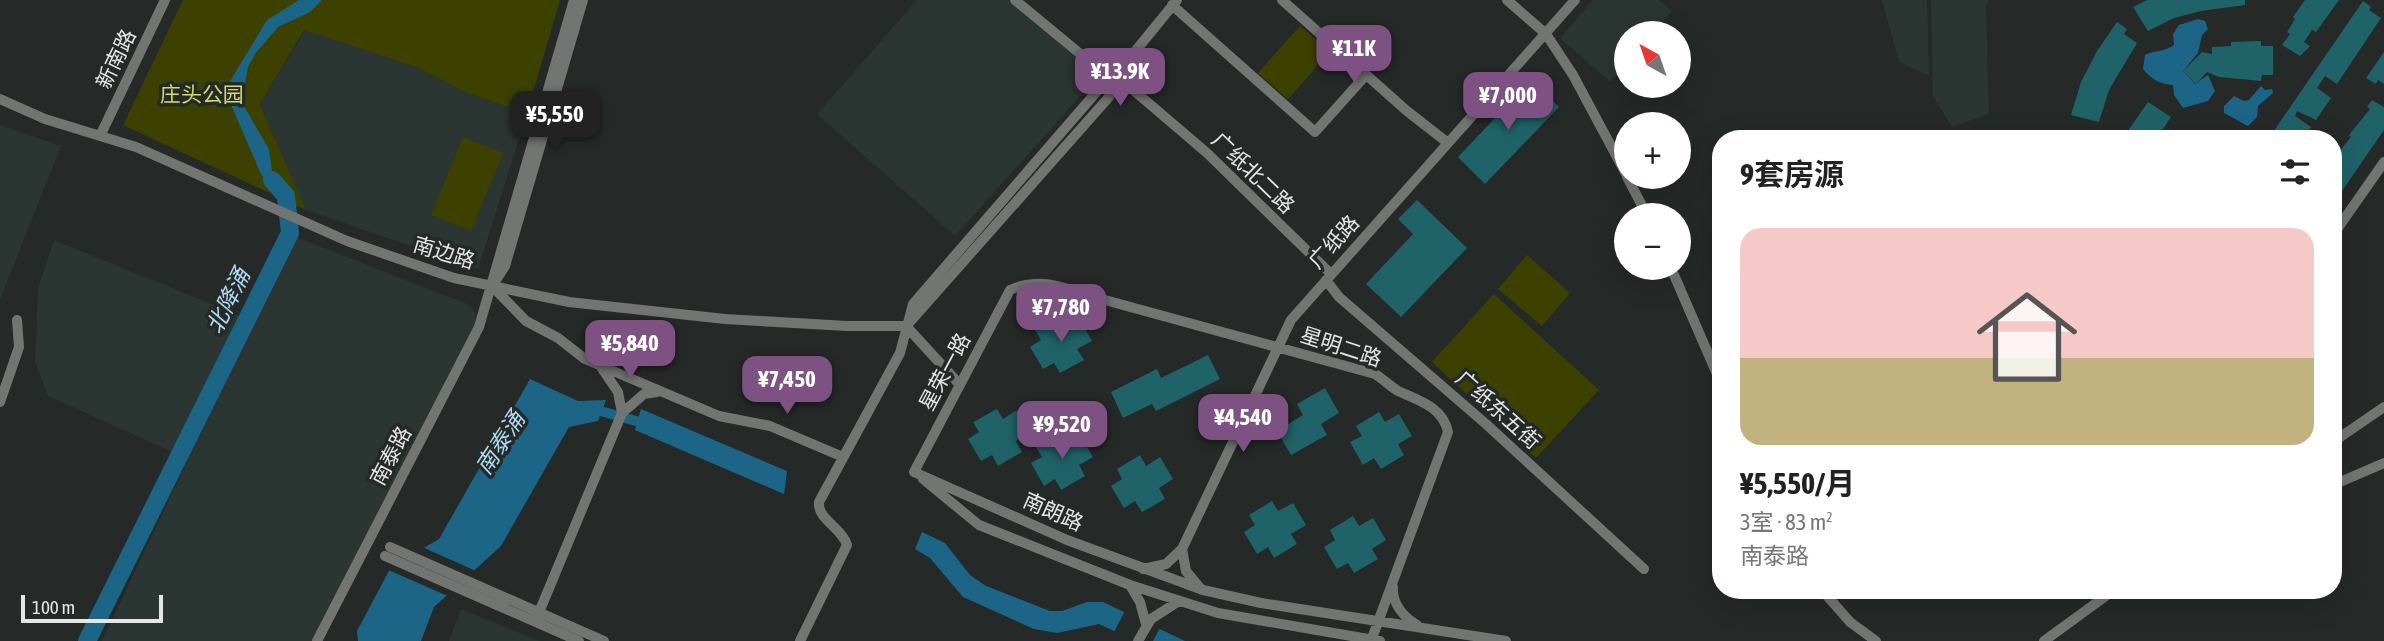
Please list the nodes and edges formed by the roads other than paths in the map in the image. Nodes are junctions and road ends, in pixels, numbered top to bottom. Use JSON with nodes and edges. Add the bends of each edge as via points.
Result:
{"nodes":[{"id":1,"x":165,"y":0,"type":"edge"},
{"id":2,"x":574,"y":0,"type":"edge"},
{"id":3,"x":583,"y":0,"type":"edge"},
{"id":4,"x":1015,"y":0,"type":"edge"},
{"id":5,"x":1282,"y":0,"type":"edge"},
{"id":6,"x":1507,"y":0,"type":"edge"},
{"id":7,"x":1575,"y":0,"type":"edge"},
{"id":8,"x":1175,"y":3,"type":"edge"},
{"id":9,"x":1546,"y":33,"type":"junction"},
{"id":10,"x":1366,"y":75,"type":"junction"},
{"id":11,"x":1118,"y":77,"type":"junction"},
{"id":12,"x":0,"y":99,"type":"edge"},
{"id":13,"x":101,"y":135,"type":"junction"},
{"id":14,"x":1448,"y":143,"type":"junction"},
{"id":15,"x":1614,"y":151,"type":"edge"},
{"id":16,"x":2384,"y":162,"type":"edge"},
{"id":17,"x":2342,"y":222,"type":"edge"},
{"id":18,"x":1328,"y":277,"type":"junction"},
{"id":19,"x":1676,"y":280,"type":"edge"},
{"id":20,"x":493,"y":287,"type":"junction"},
{"id":21,"x":1010,"y":290,"type":"joint"},
{"id":22,"x":16,"y":320,"type":"dead end"},
{"id":23,"x":906,"y":326,"type":"junction"},
{"id":24,"x":1277,"y":347,"type":"junction"},
{"id":25,"x":1712,"y":362,"type":"edge"},
{"id":26,"x":598,"y":364,"type":"junction"},
{"id":27,"x":960,"y":385,"type":"junction"},
{"id":28,"x":664,"y":393,"type":"junction"},
{"id":29,"x":0,"y":402,"type":"edge"},
{"id":30,"x":2384,"y":407,"type":"edge"},
{"id":31,"x":622,"y":413,"type":"junction"},
{"id":32,"x":2342,"y":436,"type":"edge"},
{"id":33,"x":843,"y":457,"type":"junction"},
{"id":34,"x":2384,"y":464,"type":"edge"},
{"id":35,"x":914,"y":472,"type":"junction"},
{"id":36,"x":2342,"y":481,"type":"edge"},
{"id":37,"x":1182,"y":548,"type":"junction"},
{"id":38,"x":387,"y":551,"type":"dead end"},
{"id":39,"x":1143,"y":569,"type":"junction"},
{"id":40,"x":1644,"y":569,"type":"dead end"},
{"id":41,"x":1394,"y":580,"type":"junction"},
{"id":42,"x":1130,"y":585,"type":"junction"},
{"id":43,"x":1203,"y":590,"type":"junction"},
{"id":44,"x":1830,"y":599,"type":"edge"},
{"id":45,"x":2102,"y":599,"type":"edge"},
{"id":46,"x":1180,"y":601,"type":"junction"},
{"id":47,"x":1290,"y":607,"type":"junction"},
{"id":48,"x":537,"y":617,"type":"junction"},
{"id":49,"x":1147,"y":620,"type":"junction"},
{"id":50,"x":1379,"y":620,"type":"junction"},
{"id":51,"x":1288,"y":624,"type":"junction"},
{"id":52,"x":1421,"y":627,"type":"junction"},
{"id":53,"x":1328,"y":630,"type":"junction"},
{"id":54,"x":1460,"y":638,"type":"edge"},
{"id":55,"x":1374,"y":640,"type":"edge"},
{"id":56,"x":317,"y":641,"type":"edge"},
{"id":57,"x":579,"y":641,"type":"edge"},
{"id":58,"x":604,"y":641,"type":"edge"},
{"id":59,"x":800,"y":641,"type":"edge"},
{"id":60,"x":1138,"y":641,"type":"edge"},
{"id":61,"x":1341,"y":641,"type":"edge"},
{"id":62,"x":1506,"y":641,"type":"edge"},
{"id":63,"x":1876,"y":641,"type":"edge"},
{"id":64,"x":2044,"y":641,"type":"edge"}],
"edges":[{"from":1,"to":13,"type":"street","name":"新南路"},
{"from":2,"to":20,"type":"street","name":"南泰路"},
{"from":3,"to":20,"type":"street","name":"南泰路","via":[[505,266]]},
{"from":4,"to":11,"type":"street","name":"广纸北二路","via":[[1101,71]]},
{"from":5,"to":10,"type":"street"},
{"from":6,"to":9,"type":"street"},
{"from":7,"to":9,"type":"street","name":"广纸路"},
{"from":8,"to":10,"type":"street","via":[[1315,132]]},
{"from":8,"to":11,"type":"street"},
{"from":9,"to":14,"type":"street","name":"广纸路"},
{"from":9,"to":15,"type":"street"},
{"from":10,"to":14,"type":"street"},
{"from":11,"to":18,"type":"street","name":"广纸北二路","via":[[1207,153]]},
{"from":11,"to":23,"type":"street","via":[[1099,89],[913,304]]},
{"from":12,"to":13,"type":"street","name":"南边路","via":[[45,119]]},
{"from":13,"to":20,"type":"street","name":"南边路","via":[[371,250]]},
{"from":14,"to":18,"type":"street","name":"广纸路"},
{"from":16,"to":17,"type":"street"},
{"from":18,"to":24,"type":"street","name":"广纸路","via":[[1291,320]]},
{"from":18,"to":40,"type":"street","name":"广纸东五街","via":[[1339,297]]},
{"from":19,"to":25,"type":"street"},
{"from":20,"to":23,"type":"street","name":"南边路","via":[[569,302],[725,319]]},
{"from":20,"to":26,"type":"street","via":[[532,325]]},
{"from":20,"to":56,"type":"street","name":"南泰路","via":[[468,349]]},
{"from":21,"to":24,"type":"street","name":"星明二路","via":[[1055,284]]},
{"from":21,"to":27,"type":"street","name":"星荣一路"},
{"from":22,"to":29,"type":"street","via":[[19,347]]},
{"from":23,"to":27,"type":"street"},
{"from":23,"to":33,"type":"street","via":[[900,353]]},
{"from":24,"to":37,"type":"street","name":"广纸路"},
{"from":24,"to":41,"type":"street","name":"星明二路","via":[[1375,374],[1422,400],[1445,422],[1447,437]]},
{"from":26,"to":28,"type":"street"},
{"from":26,"to":31,"type":"street","via":[[615,384]]},
{"from":27,"to":35,"type":"street","name":"星荣一路"},
{"from":28,"to":31,"type":"street","via":[[644,394]]},
{"from":28,"to":33,"type":"street","via":[[719,416],[775,428]]},
{"from":30,"to":32,"type":"street"},
{"from":31,"to":48,"type":"street"},
{"from":33,"to":59,"type":"street","via":[[818,505],[847,545]]},
{"from":34,"to":36,"type":"street"},
{"from":35,"to":39,"type":"street","name":"南朗路"},
{"from":35,"to":42,"type":"street","name":"南朗路","via":[[979,525]]},
{"from":37,"to":39,"type":"street","via":[[1166,564]]},
{"from":37,"to":43,"type":"street","via":[[1186,571]]},
{"from":38,"to":48,"type":"street"},
{"from":39,"to":43,"type":"street","name":"南朗路"},
{"from":41,"to":50,"type":"street","name":"星明二路"},
{"from":41,"to":52,"type":"street","via":[[1392,594],[1398,606]]},
{"from":42,"to":46,"type":"street","name":"南朗路"},
{"from":42,"to":49,"type":"street"},
{"from":43,"to":47,"type":"street","name":"南朗路"},
{"from":44,"to":63,"type":"street"},
{"from":45,"to":64,"type":"street"},
{"from":46,"to":49,"type":"street"},
{"from":46,"to":51,"type":"street","name":"南朗路"},
{"from":47,"to":50,"type":"street","name":"南朗路"},
{"from":47,"to":51,"type":"street","via":[[1294,616]]},
{"from":48,"to":57,"type":"street"},
{"from":48,"to":58,"type":"street"},
{"from":49,"to":60,"type":"street"},
{"from":50,"to":52,"type":"street","name":"南朗路"},
{"from":50,"to":55,"type":"street","name":"星明二路"},
{"from":51,"to":53,"type":"street","name":"南朗路"},
{"from":52,"to":54,"type":"street","name":"南朗路"},
{"from":53,"to":55,"type":"street","name":"南朗路"},
{"from":53,"to":61,"type":"street"},
{"from":54,"to":62,"type":"street","name":"南朗路"}]}
